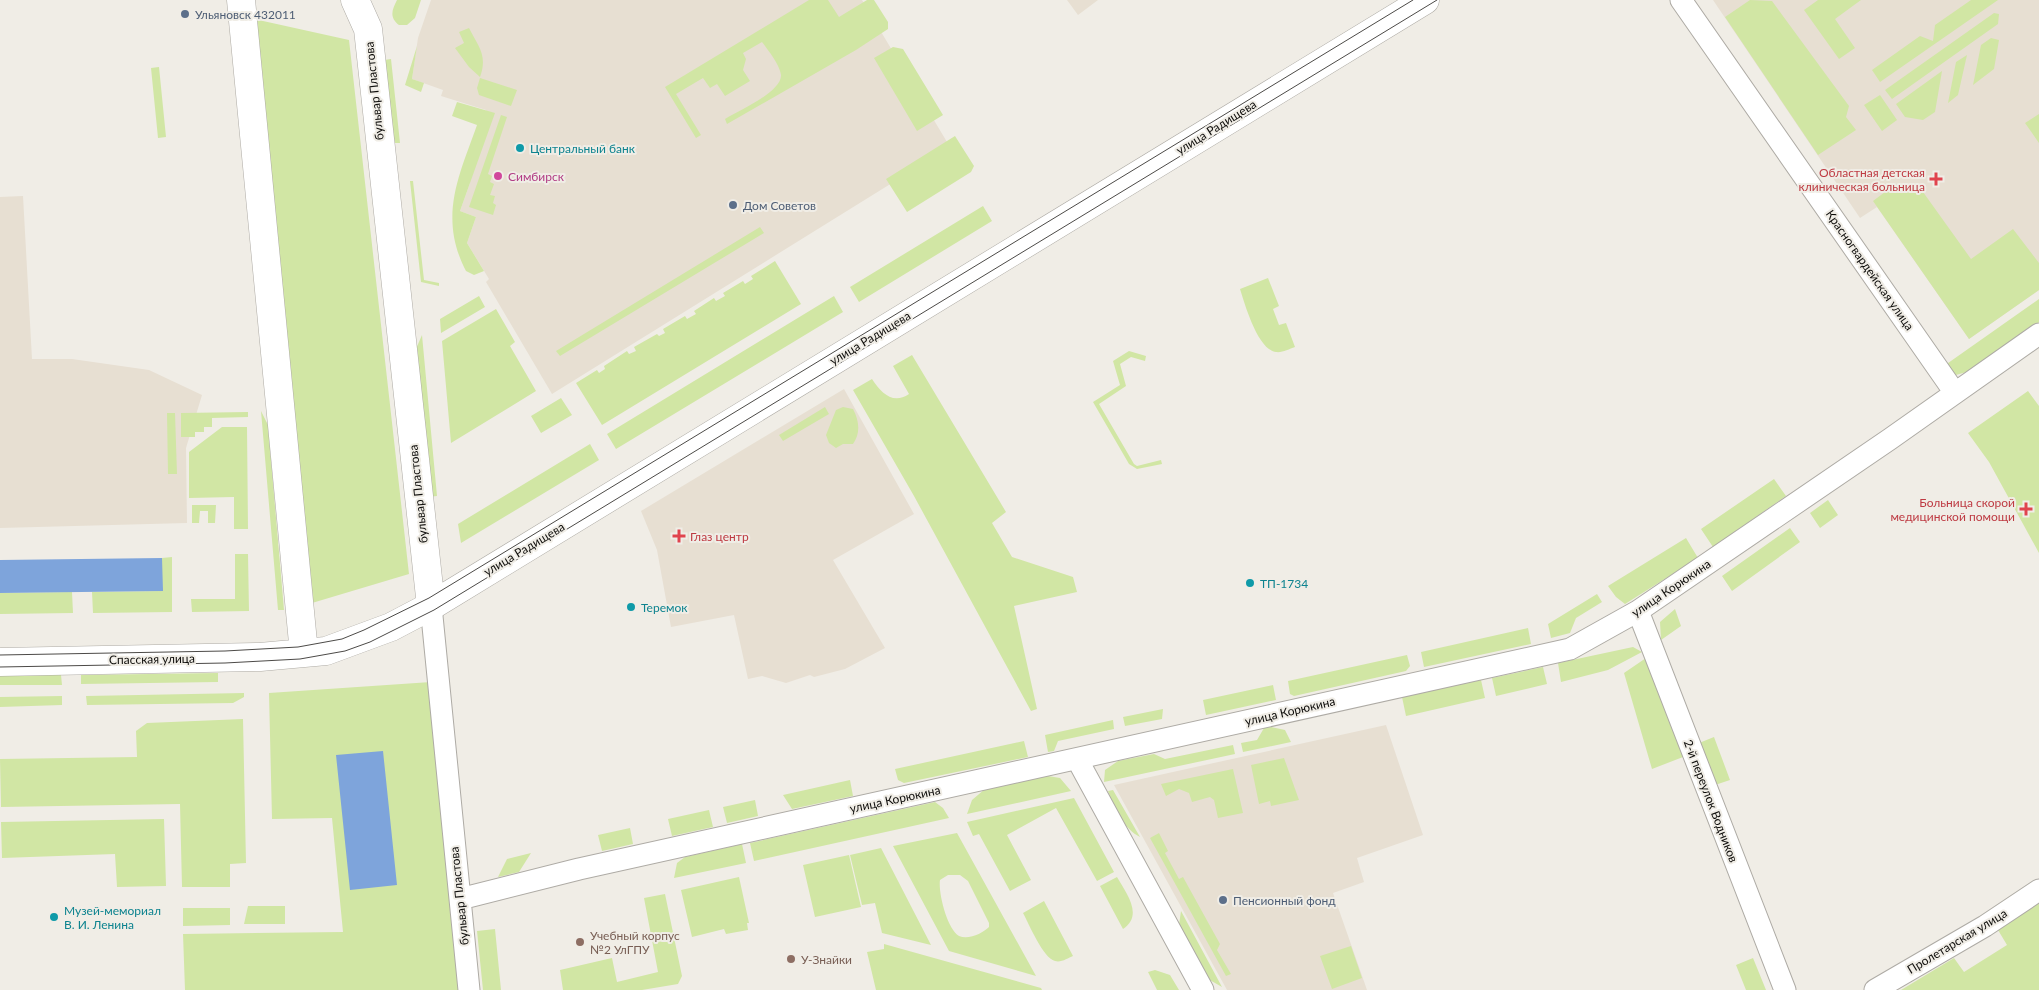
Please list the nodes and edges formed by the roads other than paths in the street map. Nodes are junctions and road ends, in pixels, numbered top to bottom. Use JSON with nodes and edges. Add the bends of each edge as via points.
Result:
{"nodes":[{"id":1,"x":241,"y":0,"type":"edge"},
{"id":2,"x":355,"y":0,"type":"edge"},
{"id":3,"x":1425,"y":0,"type":"edge"},
{"id":4,"x":1681,"y":0,"type":"edge"},
{"id":5,"x":2039,"y":334,"type":"edge"},
{"id":6,"x":1955,"y":393,"type":"junction"},
{"id":7,"x":430,"y":606,"type":"junction"},
{"id":8,"x":1638,"y":611,"type":"junction"},
{"id":9,"x":304,"y":653,"type":"junction"},
{"id":10,"x":0,"y":662,"type":"edge"},
{"id":11,"x":1077,"y":759,"type":"junction"},
{"id":12,"x":2039,"y":890,"type":"edge"},
{"id":13,"x":460,"y":899,"type":"junction"},
{"id":14,"x":469,"y":990,"type":"edge"},
{"id":15,"x":1203,"y":990,"type":"edge"},
{"id":16,"x":1785,"y":990,"type":"edge"},
{"id":17,"x":1875,"y":990,"type":"edge"}],
"edges":[{"from":1,"to":9,"type":"street"},
{"from":2,"to":7,"type":"street","name":"бульвар Пластова","via":[[368,29]]},
{"from":3,"to":7,"type":"street","name":"улица Радищева"},
{"from":4,"to":6,"type":"street","name":"Красногвардейская улица"},
{"from":5,"to":6,"type":"street","name":"улица Корюкина"},
{"from":6,"to":8,"type":"street","name":"улица Корюкина"},
{"from":7,"to":9,"type":"street","name":"улица Радищева","via":[[391,627],[346,645]]},
{"from":7,"to":13,"type":"street","name":"бульвар Пластова"},
{"from":8,"to":11,"type":"street","name":"улица Корюкина","via":[[1570,649]]},
{"from":8,"to":16,"type":"street","name":"2-й переулок Водников"},
{"from":9,"to":10,"type":"street","name":"Спасская улица","via":[[260,657]]},
{"from":11,"to":13,"type":"street","name":"улица Корюкина","via":[[580,869]]},
{"from":11,"to":15,"type":"street"},
{"from":12,"to":17,"type":"street","name":"Пролетарская улица","via":[[1985,926]]},
{"from":13,"to":14,"type":"street","name":"бульвар Пластова"}]}
